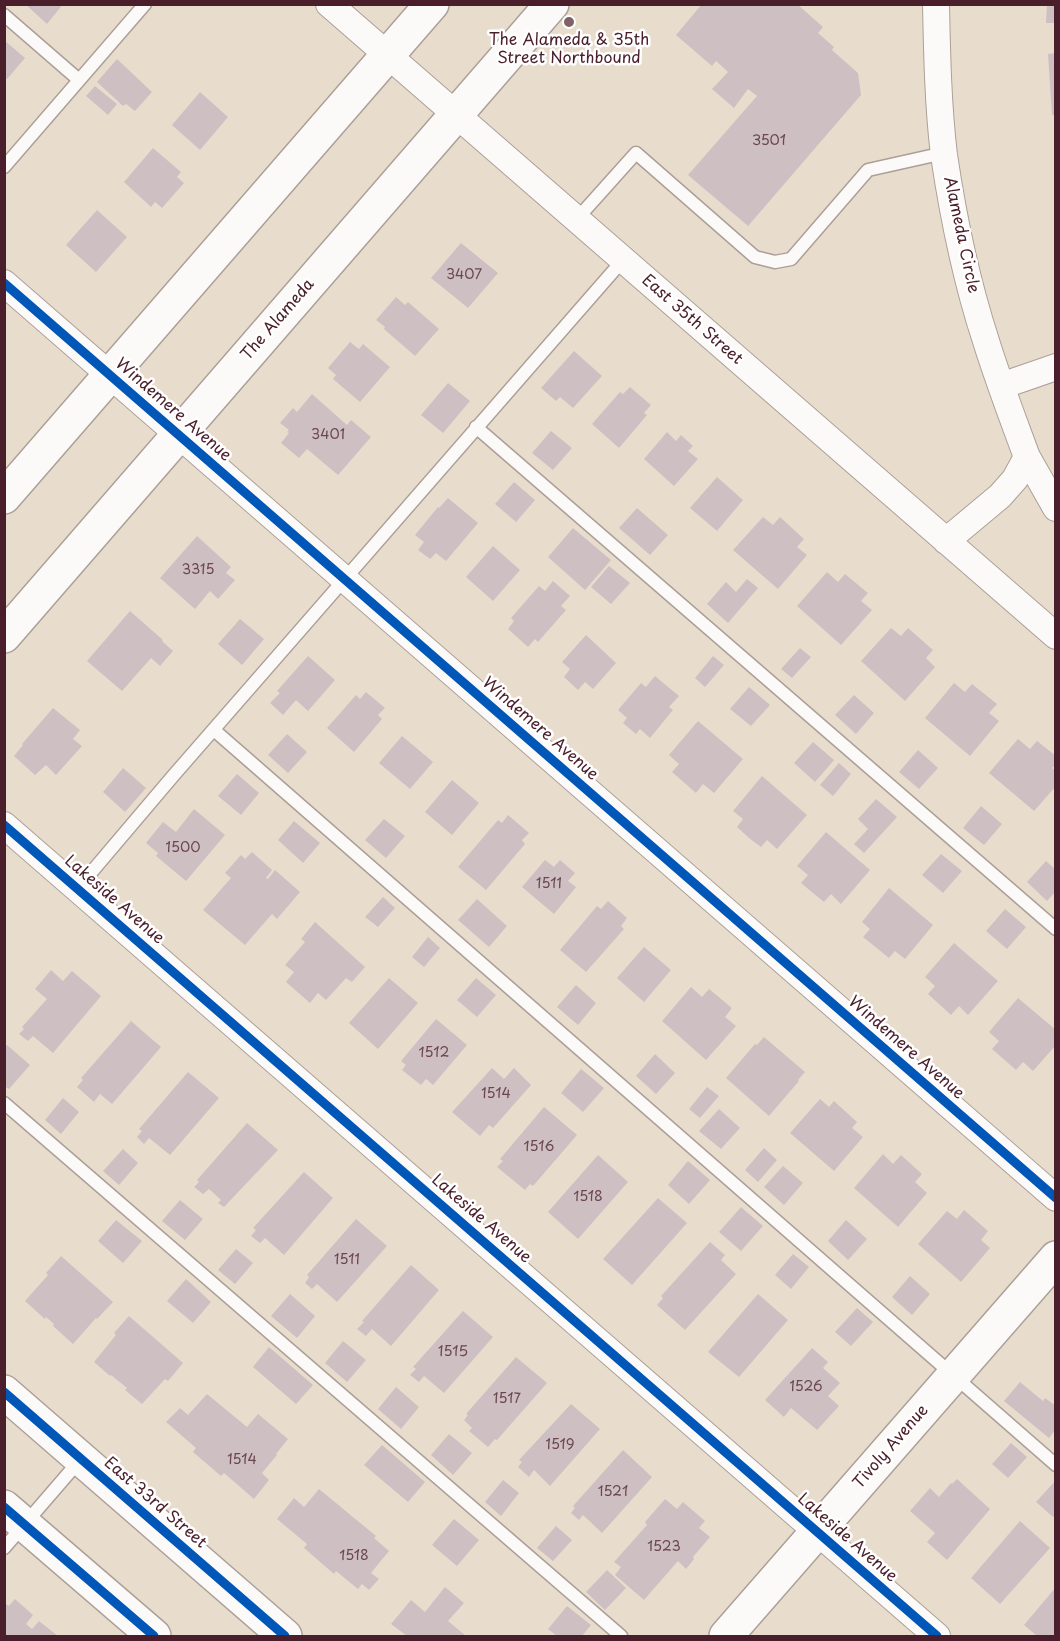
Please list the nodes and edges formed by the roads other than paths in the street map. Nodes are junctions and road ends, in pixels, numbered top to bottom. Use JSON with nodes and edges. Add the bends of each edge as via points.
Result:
{"nodes":[{"id":1,"x":145,"y":4,"type":"edge"},
{"id":2,"x":329,"y":4,"type":"edge"},
{"id":3,"x":432,"y":4,"type":"edge"},
{"id":4,"x":552,"y":4,"type":"edge"},
{"id":5,"x":936,"y":4,"type":"edge"},
{"id":6,"x":4,"y":15,"type":"edge"},
{"id":7,"x":388,"y":56,"type":"junction"},
{"id":8,"x":79,"y":80,"type":"junction"},
{"id":9,"x":456,"y":115,"type":"junction"},
{"id":10,"x":944,"y":153,"type":"junction"},
{"id":11,"x":4,"y":166,"type":"edge"},
{"id":12,"x":576,"y":220,"type":"junction"},
{"id":13,"x":623,"y":260,"type":"junction"},
{"id":14,"x":4,"y":283,"type":"edge"},
{"id":15,"x":1056,"y":367,"type":"edge"},
{"id":16,"x":110,"y":375,"type":"junction"},
{"id":17,"x":1001,"y":386,"type":"junction"},
{"id":18,"x":477,"y":427,"type":"junction"},
{"id":19,"x":179,"y":435,"type":"junction"},
{"id":20,"x":1027,"y":457,"type":"junction"},
{"id":21,"x":4,"y":497,"type":"edge"},
{"id":22,"x":1056,"y":508,"type":"edge"},
{"id":23,"x":946,"y":541,"type":"junction"},
{"id":24,"x":345,"y":579,"type":"junction"},
{"id":25,"x":4,"y":636,"type":"edge"},
{"id":26,"x":1056,"y":636,"type":"edge"},
{"id":27,"x":214,"y":730,"type":"junction"},
{"id":28,"x":4,"y":825,"type":"edge"},
{"id":29,"x":78,"y":888,"type":"junction"},
{"id":30,"x":1056,"y":929,"type":"edge"},
{"id":31,"x":4,"y":1103,"type":"edge"},
{"id":32,"x":1056,"y":1198,"type":"edge"},
{"id":33,"x":1056,"y":1258,"type":"edge"},
{"id":34,"x":953,"y":1376,"type":"junction"},
{"id":35,"x":4,"y":1392,"type":"edge"},
{"id":36,"x":81,"y":1459,"type":"junction"},
{"id":37,"x":1056,"y":1465,"type":"edge"},
{"id":38,"x":11,"y":1526,"type":"edge"},
{"id":39,"x":817,"y":1532,"type":"junction"},
{"id":40,"x":154,"y":1636,"type":"edge"},
{"id":41,"x":285,"y":1636,"type":"edge"},
{"id":42,"x":621,"y":1636,"type":"edge"},
{"id":43,"x":726,"y":1636,"type":"edge"},
{"id":44,"x":937,"y":1636,"type":"edge"}],
"edges":[{"from":1,"to":8,"type":"lane"},
{"from":2,"to":7,"type":"street","name":"East 35th Street"},
{"from":3,"to":7,"type":"main road"},
{"from":4,"to":9,"type":"main road","name":"The Alameda"},
{"from":5,"to":10,"type":"street","name":"Alameda Circle"},
{"from":6,"to":8,"type":"lane"},
{"from":7,"to":9,"type":"street","name":"East 35th Street"},
{"from":7,"to":16,"type":"main road"},
{"from":8,"to":11,"type":"lane"},
{"from":9,"to":12,"type":"street","name":"East 35th Street"},
{"from":9,"to":19,"type":"main road","name":"The Alameda"},
{"from":10,"to":12,"type":"lane","via":[[867,170],[791,259],[775,262],[755,257],[636,153]]},
{"from":10,"to":17,"type":"street","name":"Alameda Circle","via":[[971,287]]},
{"from":12,"to":13,"type":"street","name":"East 35th Street"},
{"from":13,"to":18,"type":"lane"},
{"from":13,"to":23,"type":"street","name":"East 35th Street"},
{"from":14,"to":16,"type":"street","name":"Windemere Avenue"},
{"from":15,"to":17,"type":"street"},
{"from":16,"to":19,"type":"street","name":"Windemere Avenue"},
{"from":16,"to":21,"type":"main road"},
{"from":17,"to":20,"type":"street","name":"Alameda Circle"},
{"from":18,"to":24,"type":"lane"},
{"from":18,"to":30,"type":"lane"},
{"from":19,"to":24,"type":"street","name":"Windemere Avenue"},
{"from":19,"to":25,"type":"main road","name":"The Alameda"},
{"from":20,"to":22,"type":"street","name":"Alameda Circle"},
{"from":20,"to":23,"type":"street","via":[[1000,496]]},
{"from":23,"to":26,"type":"street","name":"East 35th Street"},
{"from":24,"to":27,"type":"lane"},
{"from":24,"to":32,"type":"street","name":"Windemere Avenue"},
{"from":27,"to":29,"type":"lane"},
{"from":27,"to":34,"type":"lane"},
{"from":28,"to":29,"type":"street","name":"Lakeside Avenue"},
{"from":29,"to":39,"type":"street","name":"Lakeside Avenue"},
{"from":31,"to":42,"type":"lane"},
{"from":33,"to":34,"type":"main road","name":"Tivoly Avenue"},
{"from":34,"to":37,"type":"lane"},
{"from":34,"to":39,"type":"main road","name":"Tivoly Avenue"},
{"from":35,"to":36,"type":"main road","name":"East 33rd Street"},
{"from":36,"to":38,"type":"lane"},
{"from":36,"to":41,"type":"main road","name":"East 33rd Street"},
{"from":38,"to":40,"type":"main road"},
{"from":39,"to":43,"type":"main road","name":"Tivoly Avenue"},
{"from":39,"to":44,"type":"street","name":"Lakeside Avenue"}]}
